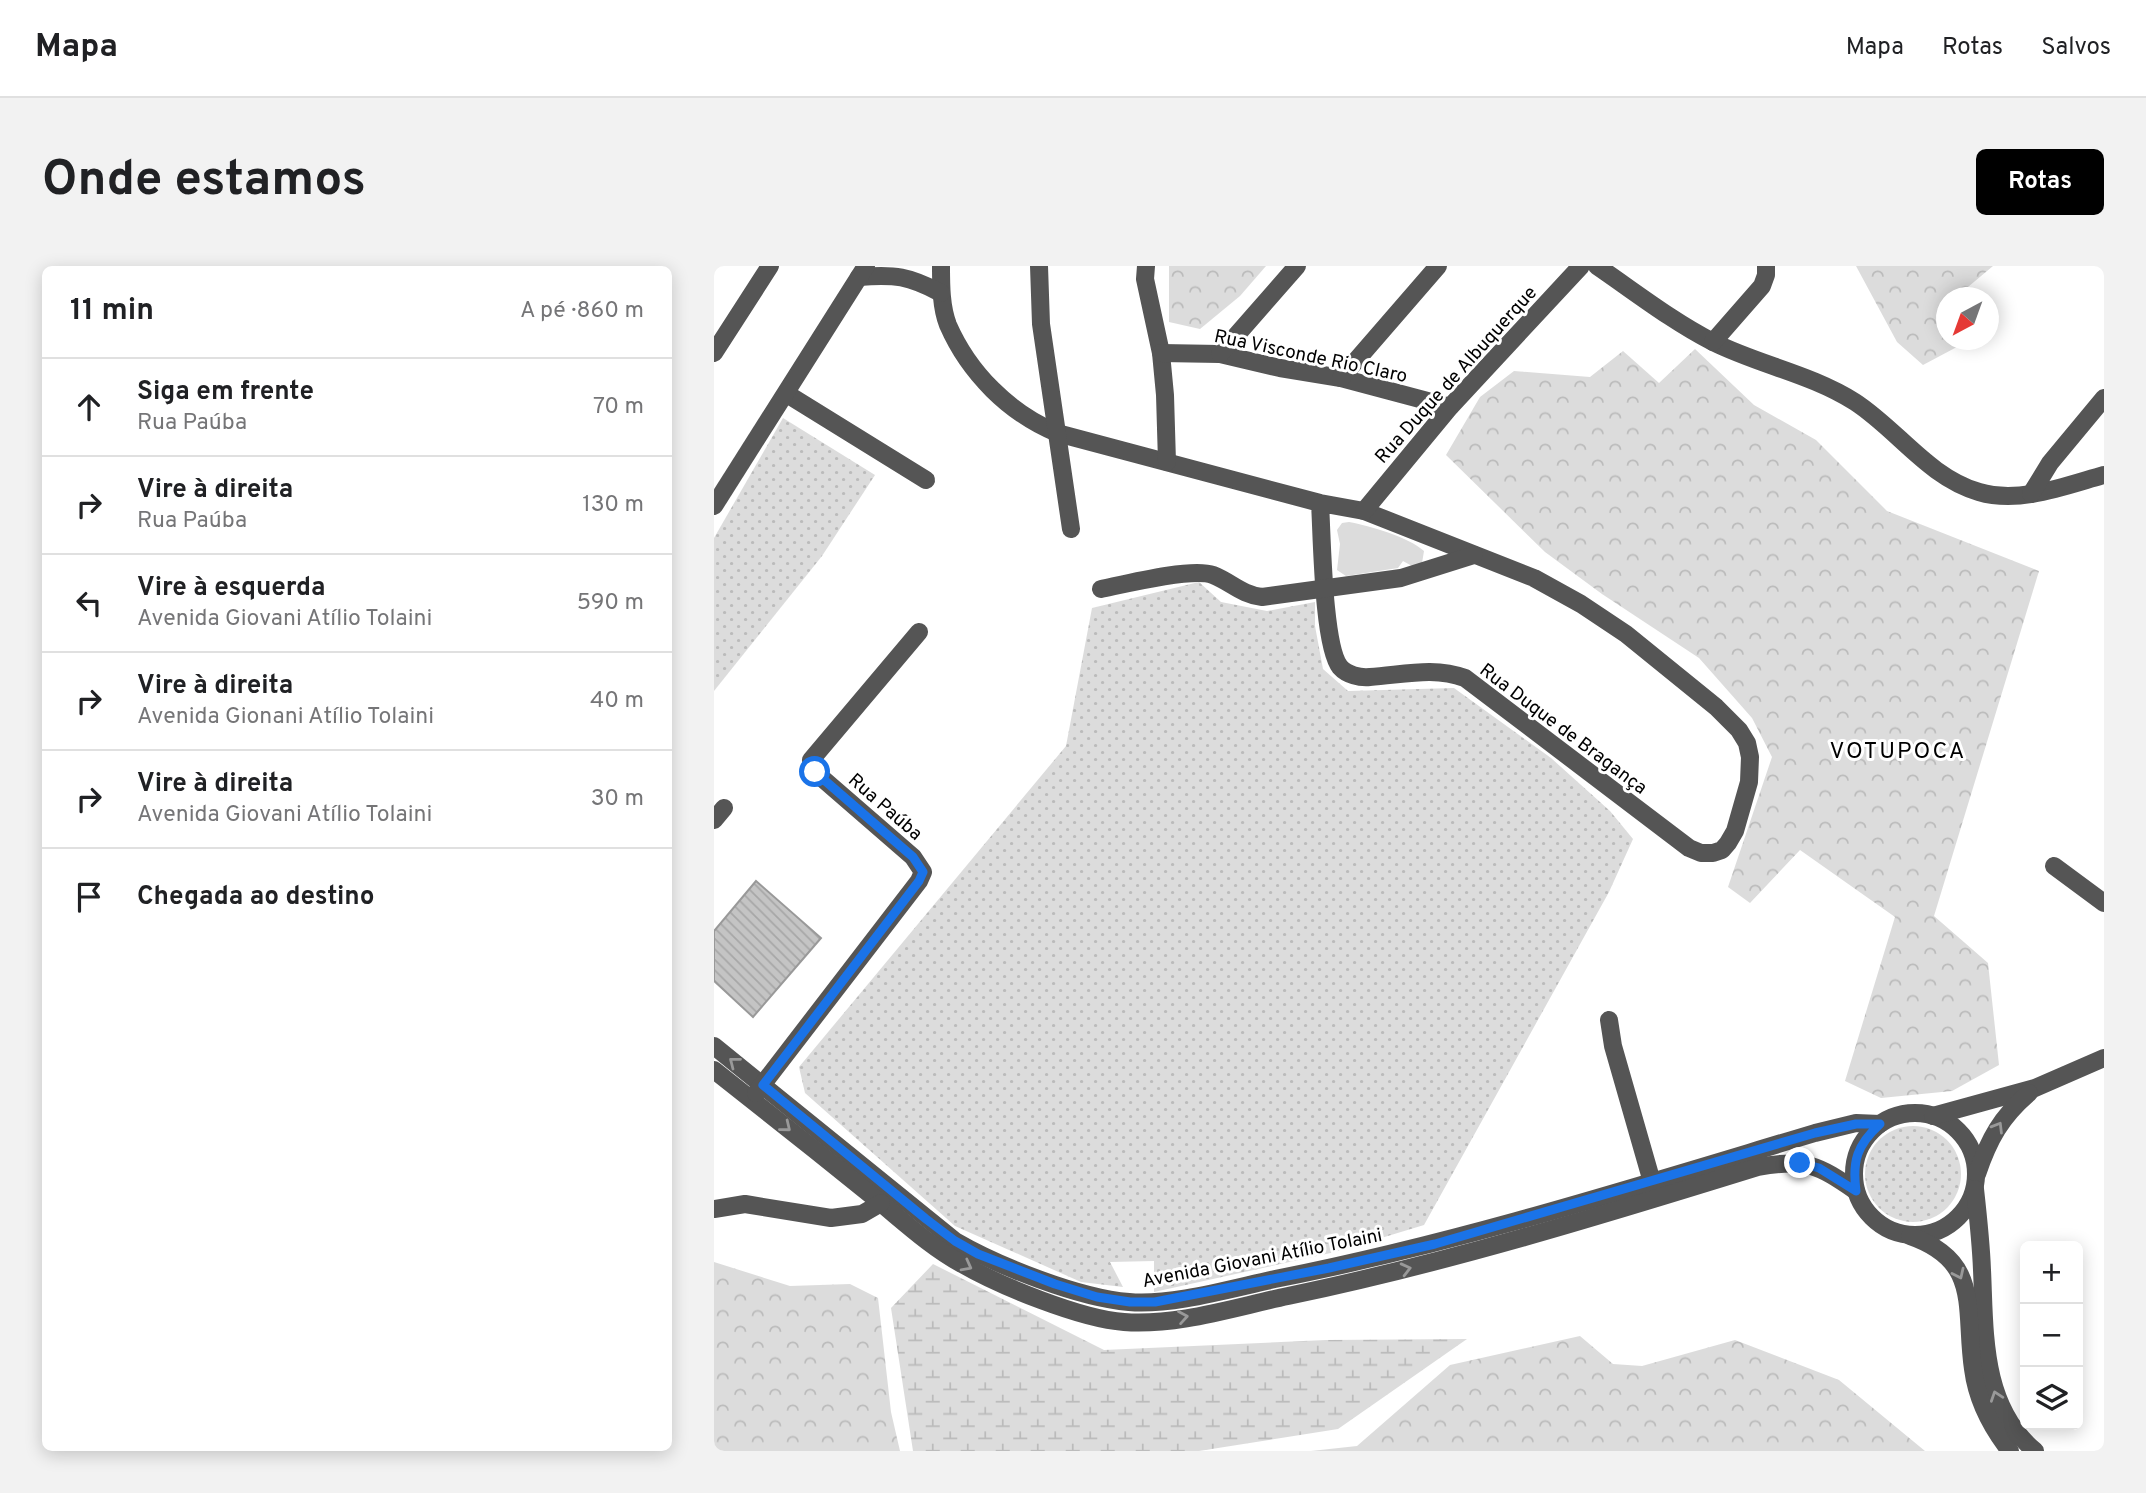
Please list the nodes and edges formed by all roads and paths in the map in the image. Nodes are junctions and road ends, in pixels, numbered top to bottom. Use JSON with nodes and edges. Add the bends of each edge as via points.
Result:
{"nodes":[{"id":1,"x":770,"y":266,"type":"edge"},
{"id":2,"x":941,"y":266,"type":"edge"},
{"id":3,"x":1039,"y":266,"type":"edge"},
{"id":4,"x":1146,"y":266,"type":"edge"},
{"id":5,"x":1297,"y":266,"type":"edge"},
{"id":6,"x":1438,"y":266,"type":"edge"},
{"id":7,"x":1580,"y":266,"type":"edge"},
{"id":8,"x":1597,"y":266,"type":"edge"},
{"id":9,"x":1766,"y":266,"type":"edge"},
{"id":10,"x":862,"y":272,"type":"edge"},
{"id":11,"x":941,"y":293,"type":"junction"},
{"id":12,"x":1713,"y":342,"type":"junction"},
{"id":13,"x":714,"y":353,"type":"edge"},
{"id":14,"x":1161,"y":353,"type":"junction"},
{"id":15,"x":1220,"y":354,"type":"junction"},
{"id":16,"x":1341,"y":378,"type":"junction"},
{"id":17,"x":787,"y":394,"type":"junction"},
{"id":18,"x":2104,"y":398,"type":"edge"},
{"id":19,"x":1450,"y":407,"type":"junction"},
{"id":20,"x":1057,"y":433,"type":"junction"},
{"id":21,"x":1167,"y":461,"type":"junction"},
{"id":22,"x":2104,"y":475,"type":"edge"},
{"id":23,"x":926,"y":480,"type":"dead end"},
{"id":24,"x":2031,"y":494,"type":"junction"},
{"id":25,"x":1320,"y":503,"type":"junction"},
{"id":26,"x":714,"y":506,"type":"edge"},
{"id":27,"x":1364,"y":511,"type":"junction"},
{"id":28,"x":1071,"y":529,"type":"dead end"},
{"id":29,"x":1474,"y":555,"type":"junction"},
{"id":30,"x":1326,"y":588,"type":"junction"},
{"id":31,"x":1101,"y":589,"type":"dead end"},
{"id":32,"x":919,"y":632,"type":"dead end"},
{"id":33,"x":2054,"y":866,"type":"dead end"},
{"id":34,"x":2104,"y":903,"type":"edge"},
{"id":35,"x":1609,"y":1020,"type":"dead end"},
{"id":36,"x":714,"y":1046,"type":"edge"},
{"id":37,"x":2104,"y":1058,"type":"edge"},
{"id":38,"x":714,"y":1070,"type":"edge"},
{"id":39,"x":763,"y":1085,"type":"junction"},
{"id":40,"x":2035,"y":1088,"type":"junction"},
{"id":41,"x":751,"y":1100,"type":"junction"},
{"id":42,"x":1933,"y":1116,"type":"junction"},
{"id":43,"x":1880,"y":1124,"type":"junction"},
{"id":44,"x":1976,"y":1181,"type":"junction"},
{"id":45,"x":1652,"y":1182,"type":"junction"},
{"id":46,"x":1856,"y":1191,"type":"junction"},
{"id":47,"x":881,"y":1203,"type":"junction"},
{"id":48,"x":714,"y":1209,"type":"edge"},
{"id":49,"x":1906,"y":1235,"type":"junction"},
{"id":50,"x":2010,"y":1451,"type":"edge"},
{"id":51,"x":2035,"y":1451,"type":"edge"}],
"edges":[{"from":1,"to":13,"type":"street"},
{"from":2,"to":11,"type":"street"},
{"from":3,"to":20,"type":"street","via":[[1041,324]]},
{"from":4,"to":14,"type":"street"},
{"from":5,"to":15,"type":"street"},
{"from":6,"to":16,"type":"street"},
{"from":7,"to":19,"type":"street","name":"Rua Duque de Albuquerque"},
{"from":8,"to":12,"type":"street"},
{"from":9,"to":12,"type":"street","via":[[1762,286]]},
{"from":10,"to":11,"type":"street","via":[[916,279]]},
{"from":10,"to":17,"type":"street"},
{"from":11,"to":20,"type":"street","via":[[947,323],[980,376],[1019,413]]},
{"from":12,"to":24,"type":"street","via":[[1824,385],[1856,403],[1955,483],[2006,497]]},
{"from":14,"to":15,"type":"street","name":"Rua Visconde Rio Claro"},
{"from":14,"to":21,"type":"street"},
{"from":15,"to":16,"type":"street","name":"Rua Visconde Rio Claro"},
{"from":16,"to":19,"type":"street","name":"Rua Visconde Rio Claro"},
{"from":17,"to":23,"type":"street"},
{"from":17,"to":26,"type":"street"},
{"from":18,"to":24,"type":"street","via":[[2050,463]]},
{"from":19,"to":27,"type":"street","name":"Rua Duque de Albuquerque"},
{"from":20,"to":21,"type":"street"},
{"from":20,"to":28,"type":"street"},
{"from":21,"to":25,"type":"street"},
{"from":22,"to":24,"type":"street"},
{"from":25,"to":27,"type":"street"},
{"from":25,"to":30,"type":"street","name":"Rua Duque de Bragança"},
{"from":27,"to":29,"type":"street"},
{"from":29,"to":30,"type":"street","via":[[1401,578]]},
{"from":29,"to":30,"type":"street","name":"Rua Duque de Bragança","via":[[1581,604],[1626,634],[1739,730],[1750,757],[1749,782],[1735,831],[1722,850],[1713,853],[1689,848],[1465,678],[1433,671],[1366,677],[1348,673],[1335,657],[1326,621]]},
{"from":30,"to":31,"type":"street","via":[[1250,596],[1213,575],[1190,572]]},
{"from":32,"to":39,"type":"street","name":"Rua Paúba","via":[[811,760],[815,772],[913,857],[923,872]]},
{"from":33,"to":34,"type":"street"},
{"from":35,"to":45,"type":"street"},
{"from":39,"to":36,"type":"street","name":"Avenida Giovani Atílio Tolaini","one_way":true},
{"from":37,"to":40,"type":"street"},
{"from":38,"to":41,"type":"street"},
{"from":39,"to":41,"type":"street"},
{"from":39,"to":45,"type":"street","name":"Avenida Giovani Atílio Tolaini","via":[[955,1241],[1055,1284],[1130,1302],[1200,1294],[1435,1244]]},
{"from":40,"to":42,"type":"street"},
{"from":44,"to":40,"type":"street","one_way":true,"via":[[2003,1118]]},
{"from":41,"to":47,"type":"street","one_way":true},
{"from":42,"to":43,"type":"street","via":[[1906,1114]]},
{"from":42,"to":44,"type":"street","via":[[1954,1128],[1969,1146]]},
{"from":43,"to":45,"type":"street","name":"Avenida Giovani Atílio Tolaini","via":[[1815,1133]]},
{"from":43,"to":46,"type":"street","via":[[1857,1154]]},
{"from":44,"to":49,"type":"street","via":[[1971,1200],[1952,1224],[1924,1235]]},
{"from":51,"to":44,"type":"street","one_way":true,"via":[[2000,1407],[1992,1385]]},
{"from":47,"to":46,"type":"street","one_way":true,"via":[[924,1239],[996,1280],[1088,1315],[1150,1323],[1457,1257],[1759,1167],[1800,1163],[1819,1168]]},
{"from":46,"to":49,"type":"street","via":[[1875,1221]]},
{"from":47,"to":48,"type":"street","via":[[862,1214],[831,1218],[746,1204]]},
{"from":49,"to":50,"type":"street","one_way":true,"via":[[1941,1251],[1963,1280],[1978,1393]]}]}
